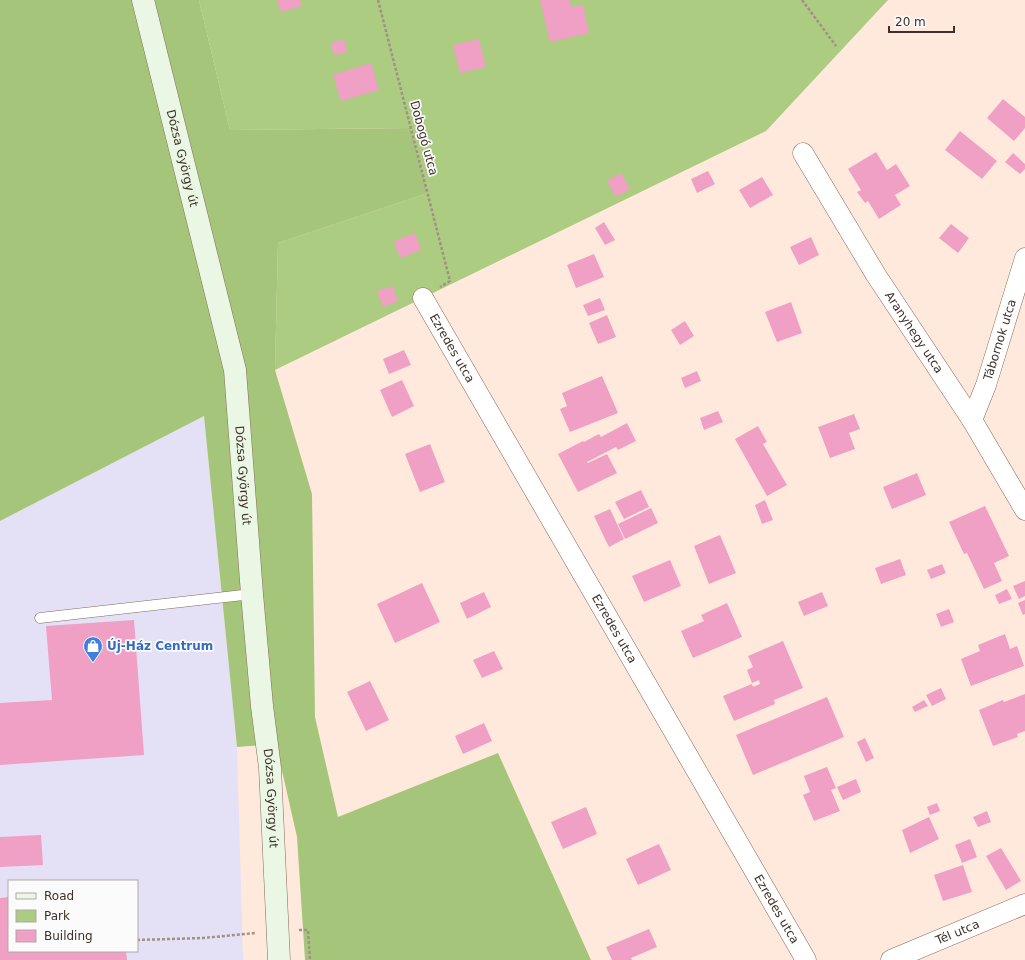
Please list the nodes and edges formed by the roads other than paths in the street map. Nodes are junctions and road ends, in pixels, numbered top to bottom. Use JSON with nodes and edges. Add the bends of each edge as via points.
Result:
{"nodes":[{"id":1,"x":143,"y":0,"type":"edge"},
{"id":2,"x":803,"y":153,"type":"dead end"},
{"id":3,"x":1025,"y":258,"type":"edge"},
{"id":4,"x":423,"y":298,"type":"dead end"},
{"id":5,"x":972,"y":420,"type":"junction"},
{"id":6,"x":1025,"y":510,"type":"edge"},
{"id":7,"x":252,"y":594,"type":"junction"},
{"id":8,"x":40,"y":618,"type":"dead end"},
{"id":9,"x":1025,"y":904,"type":"edge"},
{"id":10,"x":279,"y":960,"type":"edge"},
{"id":11,"x":806,"y":960,"type":"edge"},
{"id":12,"x":891,"y":960,"type":"edge"}],
"edges":[{"from":1,"to":7,"type":"main road","name":"Dózsa György út","via":[[235,370]]},
{"from":2,"to":5,"type":"street","name":"Aranyhegy utca","via":[[876,274]]},
{"from":3,"to":5,"type":"street","name":"Tábornok utca","via":[[986,385]]},
{"from":4,"to":11,"type":"street","name":"Ezredes utca"},
{"from":5,"to":6,"type":"street","name":"Aranyhegy utca"},
{"from":7,"to":8,"type":"lane"},
{"from":7,"to":10,"type":"main road","name":"Dózsa György út","via":[[270,768]]},
{"from":9,"to":12,"type":"street","name":"Tél utca"}]}
